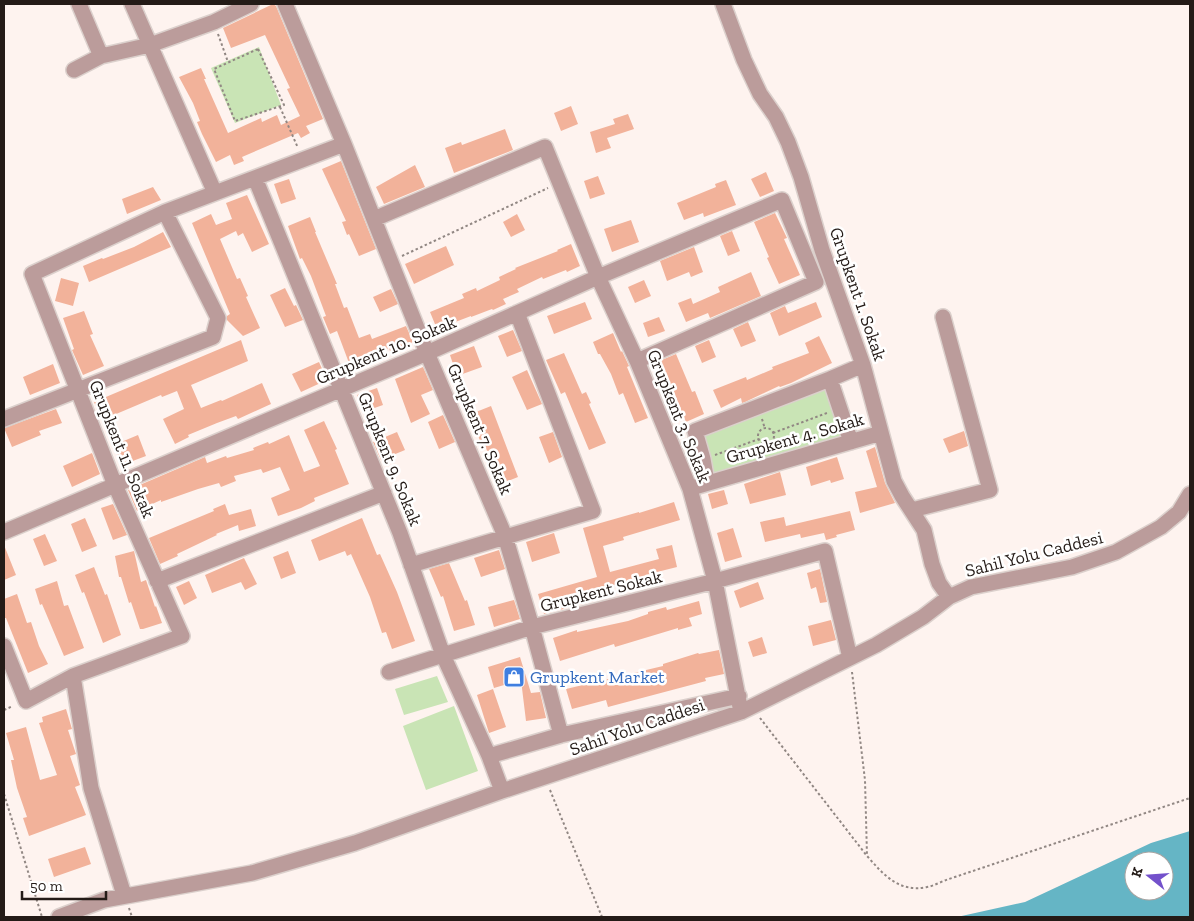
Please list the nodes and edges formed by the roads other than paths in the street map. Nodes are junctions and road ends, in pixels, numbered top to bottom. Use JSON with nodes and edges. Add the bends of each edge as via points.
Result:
{"nodes":[{"id":1,"x":79,"y":4,"type":"edge"},
{"id":2,"x":132,"y":4,"type":"edge"},
{"id":3,"x":251,"y":4,"type":"edge"},
{"id":4,"x":286,"y":4,"type":"edge"},
{"id":5,"x":723,"y":4,"type":"edge"},
{"id":6,"x":150,"y":45,"type":"junction"},
{"id":7,"x":101,"y":56,"type":"junction"},
{"id":8,"x":74,"y":70,"type":"dead end"},
{"id":9,"x":344,"y":144,"type":"junction"},
{"id":10,"x":255,"y":178,"type":"junction"},
{"id":11,"x":215,"y":193,"type":"junction"},
{"id":12,"x":165,"y":212,"type":"junction"},
{"id":13,"x":374,"y":220,"type":"junction"},
{"id":14,"x":598,"y":277,"type":"junction"},
{"id":15,"x":517,"y":313,"type":"junction"},
{"id":16,"x":943,"y":317,"type":"dead end"},
{"id":17,"x":427,"y":353,"type":"junction"},
{"id":18,"x":637,"y":361,"type":"junction"},
{"id":19,"x":863,"y":365,"type":"junction"},
{"id":20,"x":830,"y":379,"type":"junction"},
{"id":21,"x":342,"y":389,"type":"junction"},
{"id":22,"x":78,"y":390,"type":"junction"},
{"id":23,"x":4,"y":418,"type":"edge"},
{"id":24,"x":881,"y":433,"type":"junction"},
{"id":25,"x":851,"y":442,"type":"junction"},
{"id":26,"x":707,"y":482,"type":"junction"},
{"id":27,"x":115,"y":485,"type":"junction"},
{"id":28,"x":690,"y":489,"type":"junction"},
{"id":29,"x":384,"y":493,"type":"junction"},
{"id":30,"x":1190,"y":494,"type":"edge"},
{"id":31,"x":912,"y":510,"type":"junction"},
{"id":32,"x":4,"y":532,"type":"edge"},
{"id":33,"x":505,"y":536,"type":"junction"},
{"id":34,"x":411,"y":565,"type":"junction"},
{"id":35,"x":157,"y":580,"type":"junction"},
{"id":36,"x":715,"y":581,"type":"junction"},
{"id":37,"x":948,"y":597,"type":"junction"},
{"id":38,"x":532,"y":627,"type":"junction"},
{"id":39,"x":4,"y":646,"type":"edge"},
{"id":40,"x":444,"y":655,"type":"junction"},
{"id":41,"x":850,"y":658,"type":"junction"},
{"id":42,"x":389,"y":672,"type":"dead end"},
{"id":43,"x":73,"y":676,"type":"junction"},
{"id":44,"x":739,"y":696,"type":"junction"},
{"id":45,"x":746,"y":709,"type":"junction"},
{"id":46,"x":560,"y":735,"type":"junction"},
{"id":47,"x":488,"y":756,"type":"junction"},
{"id":48,"x":502,"y":792,"type":"junction"},
{"id":49,"x":124,"y":895,"type":"junction"},
{"id":50,"x":59,"y":917,"type":"edge"}],
"edges":[{"from":1,"to":7,"type":"street"},
{"from":2,"to":6,"type":"street"},
{"from":3,"to":6,"type":"street","via":[[214,22]]},
{"from":4,"to":9,"type":"street","name":"Grupkent 7. Sokak"},
{"from":5,"to":19,"type":"street","name":"Grupkent 1. Sokak","via":[[760,94],[788,142]]},
{"from":6,"to":7,"type":"street"},
{"from":6,"to":11,"type":"street"},
{"from":7,"to":8,"type":"street"},
{"from":9,"to":10,"type":"street"},
{"from":9,"to":13,"type":"street","name":"Grupkent 7. Sokak"},
{"from":10,"to":11,"type":"street"},
{"from":10,"to":21,"type":"street","name":"Grupkent 9. Sokak"},
{"from":11,"to":12,"type":"street"},
{"from":12,"to":22,"type":"street","name":"Grupkent 11. Sokak","via":[[32,274]]},
{"from":12,"to":22,"type":"street","via":[[218,318],[213,337]]},
{"from":13,"to":14,"type":"street","name":"Grupkent 3. Sokak","via":[[546,147]]},
{"from":13,"to":17,"type":"street","name":"Grupkent 7. Sokak"},
{"from":14,"to":15,"type":"street","name":"Grupkent 10. Sokak"},
{"from":14,"to":18,"type":"street","name":"Grupkent 3. Sokak"},
{"from":14,"to":18,"type":"street","name":"Grupkent 10. Sokak","via":[[782,200],[816,282]]},
{"from":15,"to":17,"type":"street","name":"Grupkent 10. Sokak"},
{"from":15,"to":33,"type":"street","via":[[594,511]]},
{"from":16,"to":31,"type":"street","via":[[990,490]]},
{"from":17,"to":21,"type":"street","name":"Grupkent 10. Sokak"},
{"from":17,"to":33,"type":"street","name":"Grupkent 7. Sokak"},
{"from":18,"to":28,"type":"street","name":"Grupkent 3. Sokak"},
{"from":19,"to":20,"type":"street"},
{"from":19,"to":24,"type":"street","name":"Grupkent 1. Sokak"},
{"from":20,"to":25,"type":"street"},
{"from":20,"to":26,"type":"street","via":[[695,431]]},
{"from":21,"to":27,"type":"street","name":"Grupkent 10. Sokak"},
{"from":21,"to":29,"type":"street","name":"Grupkent 9. Sokak"},
{"from":22,"to":23,"type":"street"},
{"from":22,"to":27,"type":"street","name":"Grupkent 11. Sokak"},
{"from":24,"to":25,"type":"street","name":"Grupkent 4. Sokak"},
{"from":24,"to":31,"type":"street","name":"Grupkent 1. Sokak","via":[[894,481]]},
{"from":25,"to":26,"type":"street","name":"Grupkent 4. Sokak"},
{"from":26,"to":28,"type":"street","name":"Grupkent 4. Sokak"},
{"from":27,"to":32,"type":"street","name":"Grupkent 10. Sokak"},
{"from":27,"to":35,"type":"street","name":"Grupkent 11. Sokak"},
{"from":28,"to":36,"type":"street","name":"Grupkent 3. Sokak"},
{"from":29,"to":34,"type":"street","name":"Grupkent 9. Sokak"},
{"from":29,"to":35,"type":"street"},
{"from":30,"to":37,"type":"street","name":"Sahil Yolu Caddesi","via":[[1179,512],[1161,527],[1116,552],[1072,567],[971,588]]},
{"from":31,"to":37,"type":"street","name":"Grupkent 1. Sokak","via":[[924,530],[932,564]]},
{"from":33,"to":34,"type":"street"},
{"from":33,"to":38,"type":"street","name":"Grupkent 7. Sokak"},
{"from":34,"to":40,"type":"street","name":"Grupkent 9. Sokak"},
{"from":35,"to":43,"type":"street","name":"Grupkent 11. Sokak","via":[[182,636]]},
{"from":36,"to":38,"type":"street","name":"Grupkent Sokak"},
{"from":36,"to":41,"type":"street","name":"Grupkent Sokak","via":[[825,551]]},
{"from":36,"to":44,"type":"street","name":"Grupkent 3. Sokak"},
{"from":37,"to":41,"type":"street","name":"Sahil Yolu Caddesi","via":[[923,617]]},
{"from":38,"to":40,"type":"street","name":"Grupkent Sokak"},
{"from":38,"to":46,"type":"street","name":"Grupkent 7. Sokak"},
{"from":39,"to":43,"type":"street","via":[[26,701]]},
{"from":40,"to":42,"type":"street","name":"Grupkent Sokak"},
{"from":40,"to":47,"type":"street","name":"Grupkent 9. Sokak"},
{"from":41,"to":45,"type":"street","name":"Sahil Yolu Caddesi"},
{"from":43,"to":49,"type":"street","via":[[91,788]]},
{"from":44,"to":45,"type":"street","name":"Grupkent 3. Sokak"},
{"from":44,"to":46,"type":"street"},
{"from":45,"to":48,"type":"street","name":"Sahil Yolu Caddesi"},
{"from":46,"to":47,"type":"street"},
{"from":47,"to":48,"type":"street","name":"Grupkent 9. Sokak"},
{"from":48,"to":49,"type":"street","name":"Sahil Yolu Caddesi","via":[[355,843],[252,873]]},
{"from":49,"to":50,"type":"street","name":"Sahil Yolu Caddesi"}]}
